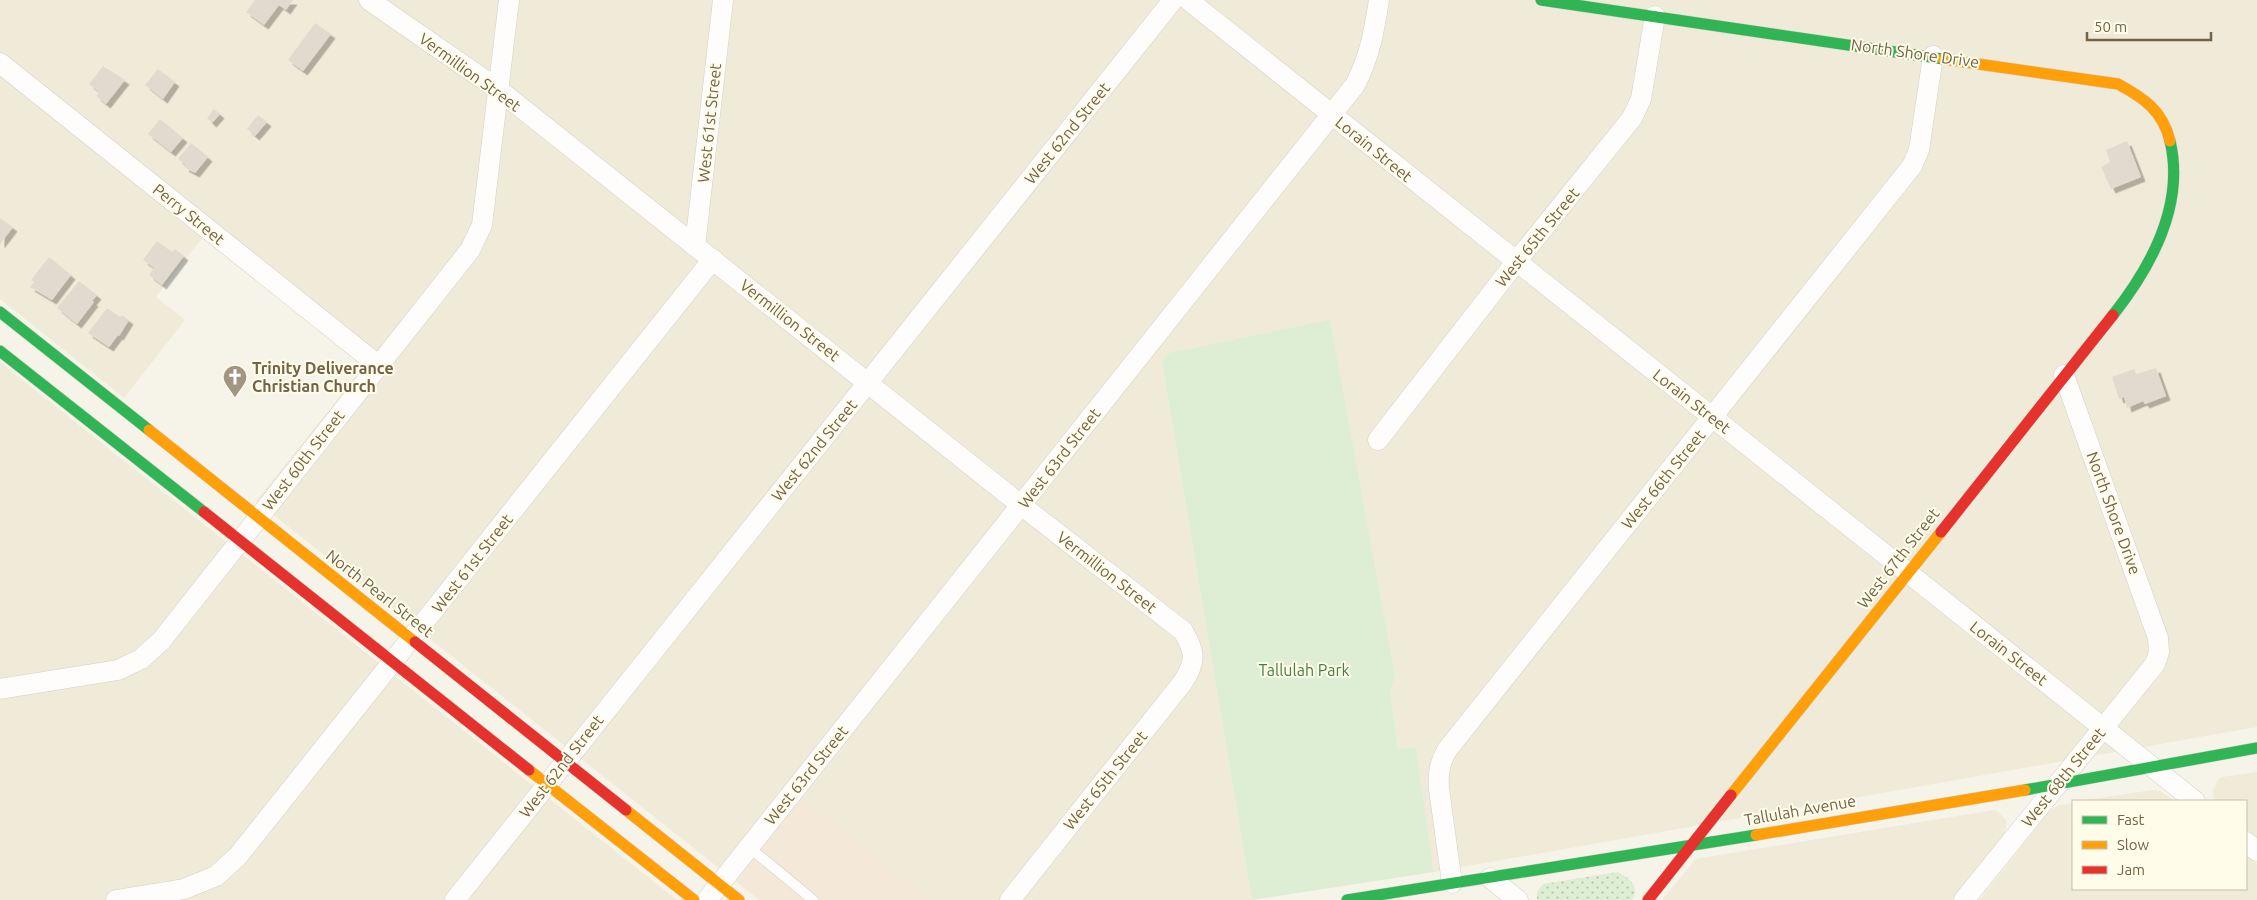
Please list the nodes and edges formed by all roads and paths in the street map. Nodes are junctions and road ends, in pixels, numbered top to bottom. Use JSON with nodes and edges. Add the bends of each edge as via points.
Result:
{"nodes":[{"id":1,"x":369,"y":0,"type":"edge"},
{"id":2,"x":509,"y":0,"type":"edge"},
{"id":3,"x":722,"y":0,"type":"edge"},
{"id":4,"x":1173,"y":0,"type":"edge"},
{"id":5,"x":1188,"y":0,"type":"edge"},
{"id":6,"x":1379,"y":0,"type":"edge"},
{"id":7,"x":1541,"y":0,"type":"edge"},
{"id":8,"x":1655,"y":16,"type":"junction"},
{"id":9,"x":1933,"y":56,"type":"junction"},
{"id":10,"x":0,"y":63,"type":"edge"},
{"id":11,"x":499,"y":90,"type":"junction"},
{"id":12,"x":1332,"y":114,"type":"junction"},
{"id":13,"x":2162,"y":229,"type":"joint"},
{"id":14,"x":695,"y":246,"type":"junction"},
{"id":15,"x":713,"y":260,"type":"junction"},
{"id":16,"x":1516,"y":262,"type":"junction"},
{"id":17,"x":0,"y":312,"type":"edge"},
{"id":18,"x":38,"y":342,"type":"junction"},
{"id":19,"x":0,"y":351,"type":"edge"},
{"id":20,"x":378,"y":365,"type":"junction"},
{"id":21,"x":19,"y":366,"type":"junction"},
{"id":22,"x":2064,"y":375,"type":"junction"},
{"id":23,"x":868,"y":382,"type":"junction"},
{"id":24,"x":1713,"y":417,"type":"junction"},
{"id":25,"x":1378,"y":440,"type":"dead end"},
{"id":26,"x":1021,"y":505,"type":"junction"},
{"id":27,"x":258,"y":518,"type":"junction"},
{"id":28,"x":240,"y":541,"type":"junction"},
{"id":29,"x":1907,"y":573,"type":"junction"},
{"id":30,"x":412,"y":639,"type":"junction"},
{"id":31,"x":2159,"y":652,"type":"joint"},
{"id":32,"x":1194,"y":656,"type":"joint"},
{"id":33,"x":394,"y":662,"type":"junction"},
{"id":34,"x":0,"y":689,"type":"edge"},
{"id":35,"x":2103,"y":728,"type":"junction"},
{"id":36,"x":2257,"y":748,"type":"edge"},
{"id":37,"x":565,"y":762,"type":"junction"},
{"id":38,"x":2153,"y":768,"type":"junction"},
{"id":39,"x":547,"y":784,"type":"junction"},
{"id":40,"x":2057,"y":784,"type":"junction"},
{"id":41,"x":2194,"y":800,"type":"edge"},
{"id":42,"x":2247,"y":843,"type":"edge"},
{"id":43,"x":1691,"y":846,"type":"junction"},
{"id":44,"x":749,"y":847,"type":"junction"},
{"id":45,"x":2257,"y":851,"type":"edge"},
{"id":46,"x":1490,"y":878,"type":"junction"},
{"id":47,"x":1452,"y":883,"type":"junction"},
{"id":48,"x":719,"y":884,"type":"junction"},
{"id":49,"x":116,"y":900,"type":"edge"},
{"id":50,"x":455,"y":900,"type":"edge"},
{"id":51,"x":694,"y":900,"type":"edge"},
{"id":52,"x":706,"y":900,"type":"edge"},
{"id":53,"x":739,"y":900,"type":"edge"},
{"id":54,"x":813,"y":900,"type":"edge"},
{"id":55,"x":1010,"y":900,"type":"edge"},
{"id":56,"x":1347,"y":900,"type":"edge"},
{"id":57,"x":1518,"y":900,"type":"edge"},
{"id":58,"x":1648,"y":900,"type":"edge"},
{"id":59,"x":1964,"y":900,"type":"edge"}],
"edges":[{"from":1,"to":11,"type":"street","name":"Vermillion Street"},
{"from":2,"to":11,"type":"street","name":"West 60th Street"},
{"from":3,"to":14,"type":"street","name":"West 61st Street"},
{"from":4,"to":23,"type":"street","name":"West 62nd Street"},
{"from":5,"to":12,"type":"street","name":"Lorain Street"},
{"from":6,"to":12,"type":"street","name":"West 63rd Street","via":[[1366,64],[1355,85]]},
{"from":7,"to":8,"type":"street","name":"North Shore Drive"},
{"from":8,"to":9,"type":"street","name":"North Shore Drive"},
{"from":8,"to":16,"type":"street","name":"West 65th Street","via":[[1641,99],[1632,118]]},
{"from":9,"to":13,"type":"street","name":"North Shore Drive","via":[[2118,84],[2142,96],[2160,114],[2171,136],[2174,159],[2172,189]]},
{"from":9,"to":24,"type":"street","name":"West 66th Street","via":[[1919,150],[1912,166]]},
{"from":10,"to":20,"type":"street","name":"Perry Street"},
{"from":11,"to":14,"type":"street","name":"Vermillion Street"},
{"from":11,"to":20,"type":"street","name":"West 60th Street","via":[[482,225],[470,250]]},
{"from":12,"to":16,"type":"street","name":"Lorain Street"},
{"from":12,"to":26,"type":"street","name":"West 63rd Street"},
{"from":13,"to":22,"type":"street","name":"West 67th Street","via":[[2148,264],[2125,300]]},
{"from":14,"to":15,"type":"street","name":"Vermillion Street"},
{"from":15,"to":23,"type":"street","name":"Vermillion Street"},
{"from":15,"to":30,"type":"street","name":"West 61st Street"},
{"from":16,"to":24,"type":"street","name":"Lorain Street"},
{"from":16,"to":25,"type":"street","name":"West 65th Street"},
{"from":17,"to":18,"type":"street","name":"North Pearl Street"},
{"from":18,"to":21,"type":"street"},
{"from":18,"to":27,"type":"street","name":"North Pearl Street"},
{"from":19,"to":21,"type":"street"},
{"from":20,"to":27,"type":"street","name":"West 60th Street"},
{"from":21,"to":28,"type":"street"},
{"from":22,"to":29,"type":"street","name":"West 67th Street"},
{"from":22,"to":31,"type":"street","name":"North Shore Drive","via":[[2158,638]]},
{"from":23,"to":26,"type":"street","name":"Vermillion Street"},
{"from":23,"to":37,"type":"street","name":"West 62nd Street"},
{"from":24,"to":29,"type":"street","name":"Lorain Street"},
{"from":24,"to":47,"type":"street","name":"West 66th Street","via":[[1447,750],[1438,774]]},
{"from":26,"to":32,"type":"street","name":"Vermillion Street","via":[[1183,631]]},
{"from":26,"to":44,"type":"street","name":"West 63rd Street"},
{"from":27,"to":28,"type":"street","name":"West 60th Street"},
{"from":27,"to":30,"type":"street","name":"North Pearl Street"},
{"from":28,"to":33,"type":"street"},
{"from":28,"to":34,"type":"street","name":"West 60th Street","via":[[160,641],[141,659],[118,670]]},
{"from":29,"to":35,"type":"street","name":"Lorain Street"},
{"from":29,"to":43,"type":"street","name":"West 67th Street"},
{"from":30,"to":33,"type":"street","name":"West 61st Street"},
{"from":30,"to":37,"type":"street","name":"North Pearl Street"},
{"from":31,"to":35,"type":"street","name":"West 68th Street","via":[[2155,664]]},
{"from":32,"to":55,"type":"street","name":"West 65th Street","via":[[1191,670],[1183,682]]},
{"from":33,"to":39,"type":"street"},
{"from":33,"to":49,"type":"street","name":"West 61st Street","via":[[238,856],[216,876],[184,889]]},
{"from":35,"to":38,"type":"street","name":"Lorain Street"},
{"from":35,"to":40,"type":"street","name":"West 68th Street"},
{"from":36,"to":38,"type":"street","name":"Tallulah Avenue"},
{"from":37,"to":39,"type":"street","name":"West 62nd Street"},
{"from":37,"to":48,"type":"street","name":"North Pearl Street"},
{"from":38,"to":40,"type":"street","name":"Tallulah Avenue"},
{"from":38,"to":41,"type":"street","name":"Lorain Street"},
{"from":39,"to":50,"type":"street","name":"West 62nd Street"},
{"from":39,"to":51,"type":"street"},
{"from":40,"to":43,"type":"street","name":"Tallulah Avenue"},
{"from":40,"to":59,"type":"street","name":"West 68th Street"},
{"from":42,"to":45,"type":"street"},
{"from":43,"to":46,"type":"street","name":"Tallulah Avenue"},
{"from":43,"to":58,"type":"street","name":"West 67th Street"},
{"from":44,"to":48,"type":"street","name":"West 63rd Street"},
{"from":44,"to":54,"type":"lane"},
{"from":46,"to":47,"type":"street","name":"Tallulah Avenue"},
{"from":46,"to":57,"type":"street"},
{"from":47,"to":56,"type":"street","name":"Tallulah Avenue"},
{"from":48,"to":52,"type":"street","name":"West 63rd Street"},
{"from":48,"to":53,"type":"street","name":"North Pearl Street"}]}
